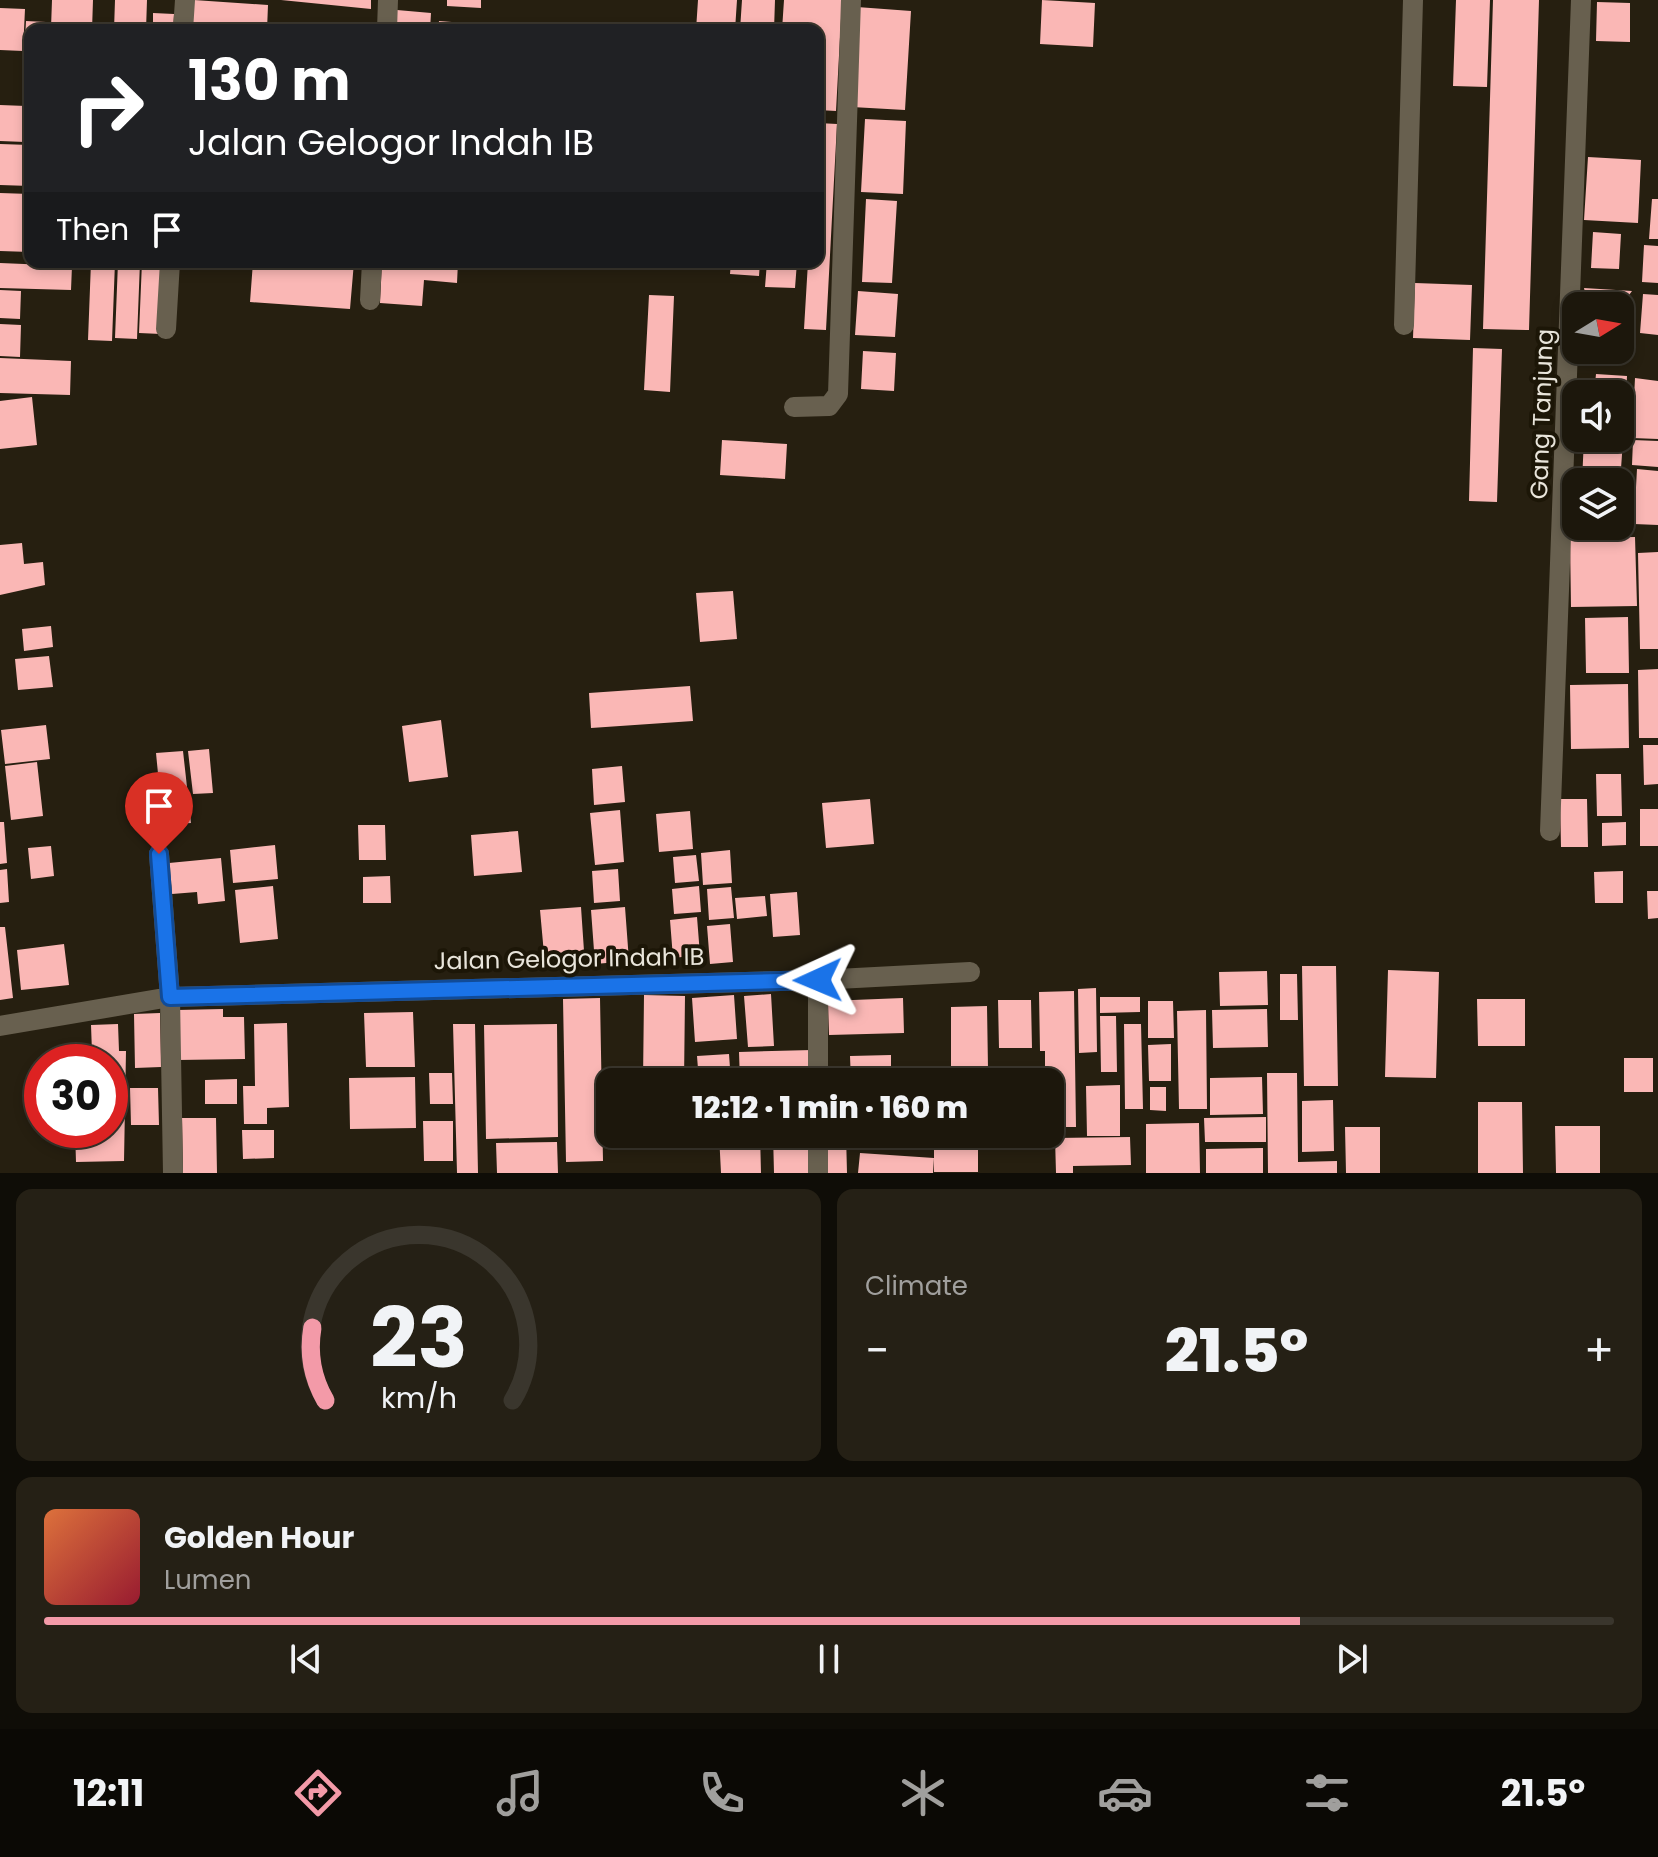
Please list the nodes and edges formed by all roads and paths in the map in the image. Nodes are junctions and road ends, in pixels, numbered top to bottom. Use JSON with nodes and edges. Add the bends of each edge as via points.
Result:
{"nodes":[{"id":1,"x":185,"y":0,"type":"edge"},
{"id":2,"x":388,"y":0,"type":"edge"},
{"id":3,"x":851,"y":0,"type":"edge"},
{"id":4,"x":1413,"y":0,"type":"edge"},
{"id":5,"x":1581,"y":0,"type":"edge"},
{"id":6,"x":183,"y":24,"type":"edge"},
{"id":7,"x":387,"y":24,"type":"edge"},
{"id":8,"x":170,"y":268,"type":"edge"},
{"id":9,"x":372,"y":268,"type":"edge"},
{"id":10,"x":370,"y":300,"type":"dead end"},
{"id":11,"x":1404,"y":325,"type":"dead end"},
{"id":12,"x":166,"y":329,"type":"dead end"},
{"id":13,"x":794,"y":407,"type":"dead end"},
{"id":14,"x":1550,"y":831,"type":"dead end"},
{"id":15,"x":159,"y":854,"type":"dead end"},
{"id":16,"x":970,"y":972,"type":"dead end"},
{"id":17,"x":818,"y":980,"type":"junction"},
{"id":18,"x":170,"y":997,"type":"junction"},
{"id":19,"x":0,"y":1026,"type":"edge"},
{"id":20,"x":818,"y":1068,"type":"edge"},
{"id":21,"x":818,"y":1148,"type":"edge"},
{"id":22,"x":173,"y":1173,"type":"edge"},
{"id":23,"x":818,"y":1173,"type":"edge"}],
"edges":[{"from":1,"to":6,"type":"street"},
{"from":2,"to":7,"type":"street"},
{"from":3,"to":13,"type":"street","via":[[838,394],[829,406]]},
{"from":4,"to":11,"type":"street"},
{"from":5,"to":14,"type":"street","name":"Gang Tanjung"},
{"from":8,"to":12,"type":"street"},
{"from":9,"to":10,"type":"street"},
{"from":15,"to":18,"type":"street"},
{"from":16,"to":17,"type":"street","name":"Jalan Gelogor Indah IB"},
{"from":17,"to":18,"type":"street","name":"Jalan Gelogor Indah IB"},
{"from":17,"to":20,"type":"street"},
{"from":18,"to":19,"type":"street","name":"Jalan Gelogor Indah IB"},
{"from":18,"to":22,"type":"street"},
{"from":21,"to":23,"type":"street"}]}
